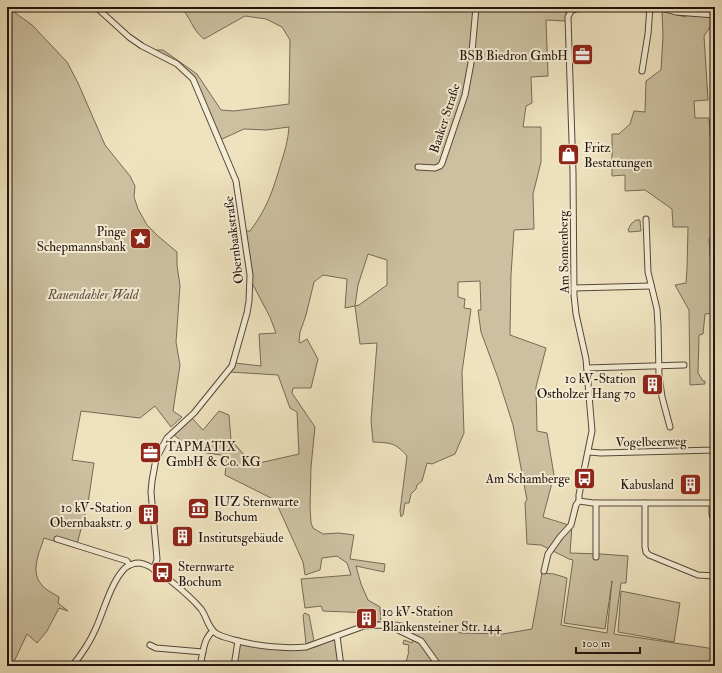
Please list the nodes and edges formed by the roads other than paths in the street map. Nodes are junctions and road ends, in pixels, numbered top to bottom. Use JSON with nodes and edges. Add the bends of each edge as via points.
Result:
{"nodes":[{"id":1,"x":96,"y":7,"type":"edge"},
{"id":2,"x":476,"y":7,"type":"edge"},
{"id":3,"x":580,"y":7,"type":"edge"},
{"id":4,"x":650,"y":7,"type":"edge"},
{"id":5,"x":659,"y":7,"type":"edge"},
{"id":6,"x":692,"y":7,"type":"edge"},
{"id":7,"x":686,"y":12,"type":"junction"},
{"id":8,"x":715,"y":15,"type":"edge"},
{"id":9,"x":642,"y":71,"type":"dead end"},
{"id":10,"x":418,"y":167,"type":"dead end"},
{"id":11,"x":646,"y":219,"type":"dead end"},
{"id":12,"x":651,"y":286,"type":"junction"},
{"id":13,"x":574,"y":288,"type":"junction"},
{"id":14,"x":684,"y":365,"type":"dead end"},
{"id":15,"x":658,"y":366,"type":"junction"},
{"id":16,"x":587,"y":368,"type":"junction"},
{"id":17,"x":670,"y":427,"type":"dead end"},
{"id":18,"x":715,"y":450,"type":"edge"},
{"id":19,"x":589,"y":452,"type":"junction"},
{"id":20,"x":579,"y":501,"type":"junction"},
{"id":21,"x":596,"y":503,"type":"junction"},
{"id":22,"x":645,"y":503,"type":"junction"},
{"id":23,"x":714,"y":503,"type":"edge"},
{"id":24,"x":715,"y":524,"type":"edge"},
{"id":25,"x":57,"y":539,"type":"dead end"},
{"id":26,"x":596,"y":557,"type":"dead end"},
{"id":27,"x":129,"y":565,"type":"junction"},
{"id":28,"x":154,"y":570,"type":"junction"},
{"id":29,"x":544,"y":571,"type":"dead end"},
{"id":30,"x":715,"y":576,"type":"edge"},
{"id":31,"x":213,"y":631,"type":"junction"},
{"id":32,"x":337,"y":636,"type":"junction"},
{"id":33,"x":238,"y":641,"type":"junction"},
{"id":34,"x":150,"y":645,"type":"dead end"},
{"id":35,"x":203,"y":652,"type":"junction"},
{"id":36,"x":72,"y":666,"type":"edge"},
{"id":37,"x":200,"y":666,"type":"edge"},
{"id":38,"x":234,"y":666,"type":"edge"},
{"id":39,"x":341,"y":666,"type":"edge"},
{"id":40,"x":439,"y":666,"type":"edge"}],
"edges":[{"from":1,"to":28,"type":"street","name":"Obernbaakstraße","via":[[132,39],[177,64],[193,79],[236,181],[250,275],[247,313],[232,366],[198,408],[167,438],[156,459],[151,492],[157,559]]},
{"from":2,"to":10,"type":"street","name":"Baaker Straße","via":[[466,95],[442,163],[435,168]]},
{"from":3,"to":13,"type":"street","name":"Am Sonnenberg","via":[[571,11],[568,17]]},
{"from":4,"to":9,"type":"street"},
{"from":5,"to":7,"type":"street"},
{"from":6,"to":7,"type":"street"},
{"from":7,"to":8,"type":"street"},
{"from":11,"to":12,"type":"street"},
{"from":12,"to":13,"type":"street"},
{"from":12,"to":15,"type":"street","via":[[658,326]]},
{"from":13,"to":16,"type":"street","name":"Am Sonnenberg","via":[[576,314]]},
{"from":14,"to":15,"type":"street"},
{"from":15,"to":16,"type":"street"},
{"from":15,"to":17,"type":"street","via":[[662,397]]},
{"from":16,"to":19,"type":"street","name":"Am Sonnenberg","via":[[592,431]]},
{"from":18,"to":19,"type":"street","name":"Vogelbeerweg"},
{"from":19,"to":20,"type":"street","name":"Am Sonnenberg"},
{"from":20,"to":21,"type":"street"},
{"from":20,"to":29,"type":"street","name":"Am Sonnenberg","via":[[571,525],[548,554]]},
{"from":21,"to":22,"type":"street"},
{"from":21,"to":26,"type":"street"},
{"from":22,"to":23,"type":"street"},
{"from":22,"to":30,"type":"street","via":[[647,553],[698,575]]},
{"from":23,"to":24,"type":"street","via":[[712,514]]},
{"from":25,"to":27,"type":"street","via":[[67,540],[127,561]]},
{"from":27,"to":28,"type":"street","via":[[144,564]]},
{"from":27,"to":36,"type":"street","via":[[121,573],[89,642]]},
{"from":28,"to":31,"type":"street","via":[[191,597]]},
{"from":31,"to":33,"type":"street"},
{"from":31,"to":35,"type":"street","via":[[208,636]]},
{"from":32,"to":33,"type":"street","via":[[306,647],[255,645]]},
{"from":32,"to":39,"type":"street"},
{"from":32,"to":40,"type":"street","via":[[369,625],[391,627],[421,641]]},
{"from":33,"to":38,"type":"street"},
{"from":34,"to":35,"type":"street","via":[[156,648]]},
{"from":35,"to":37,"type":"street"}]}
